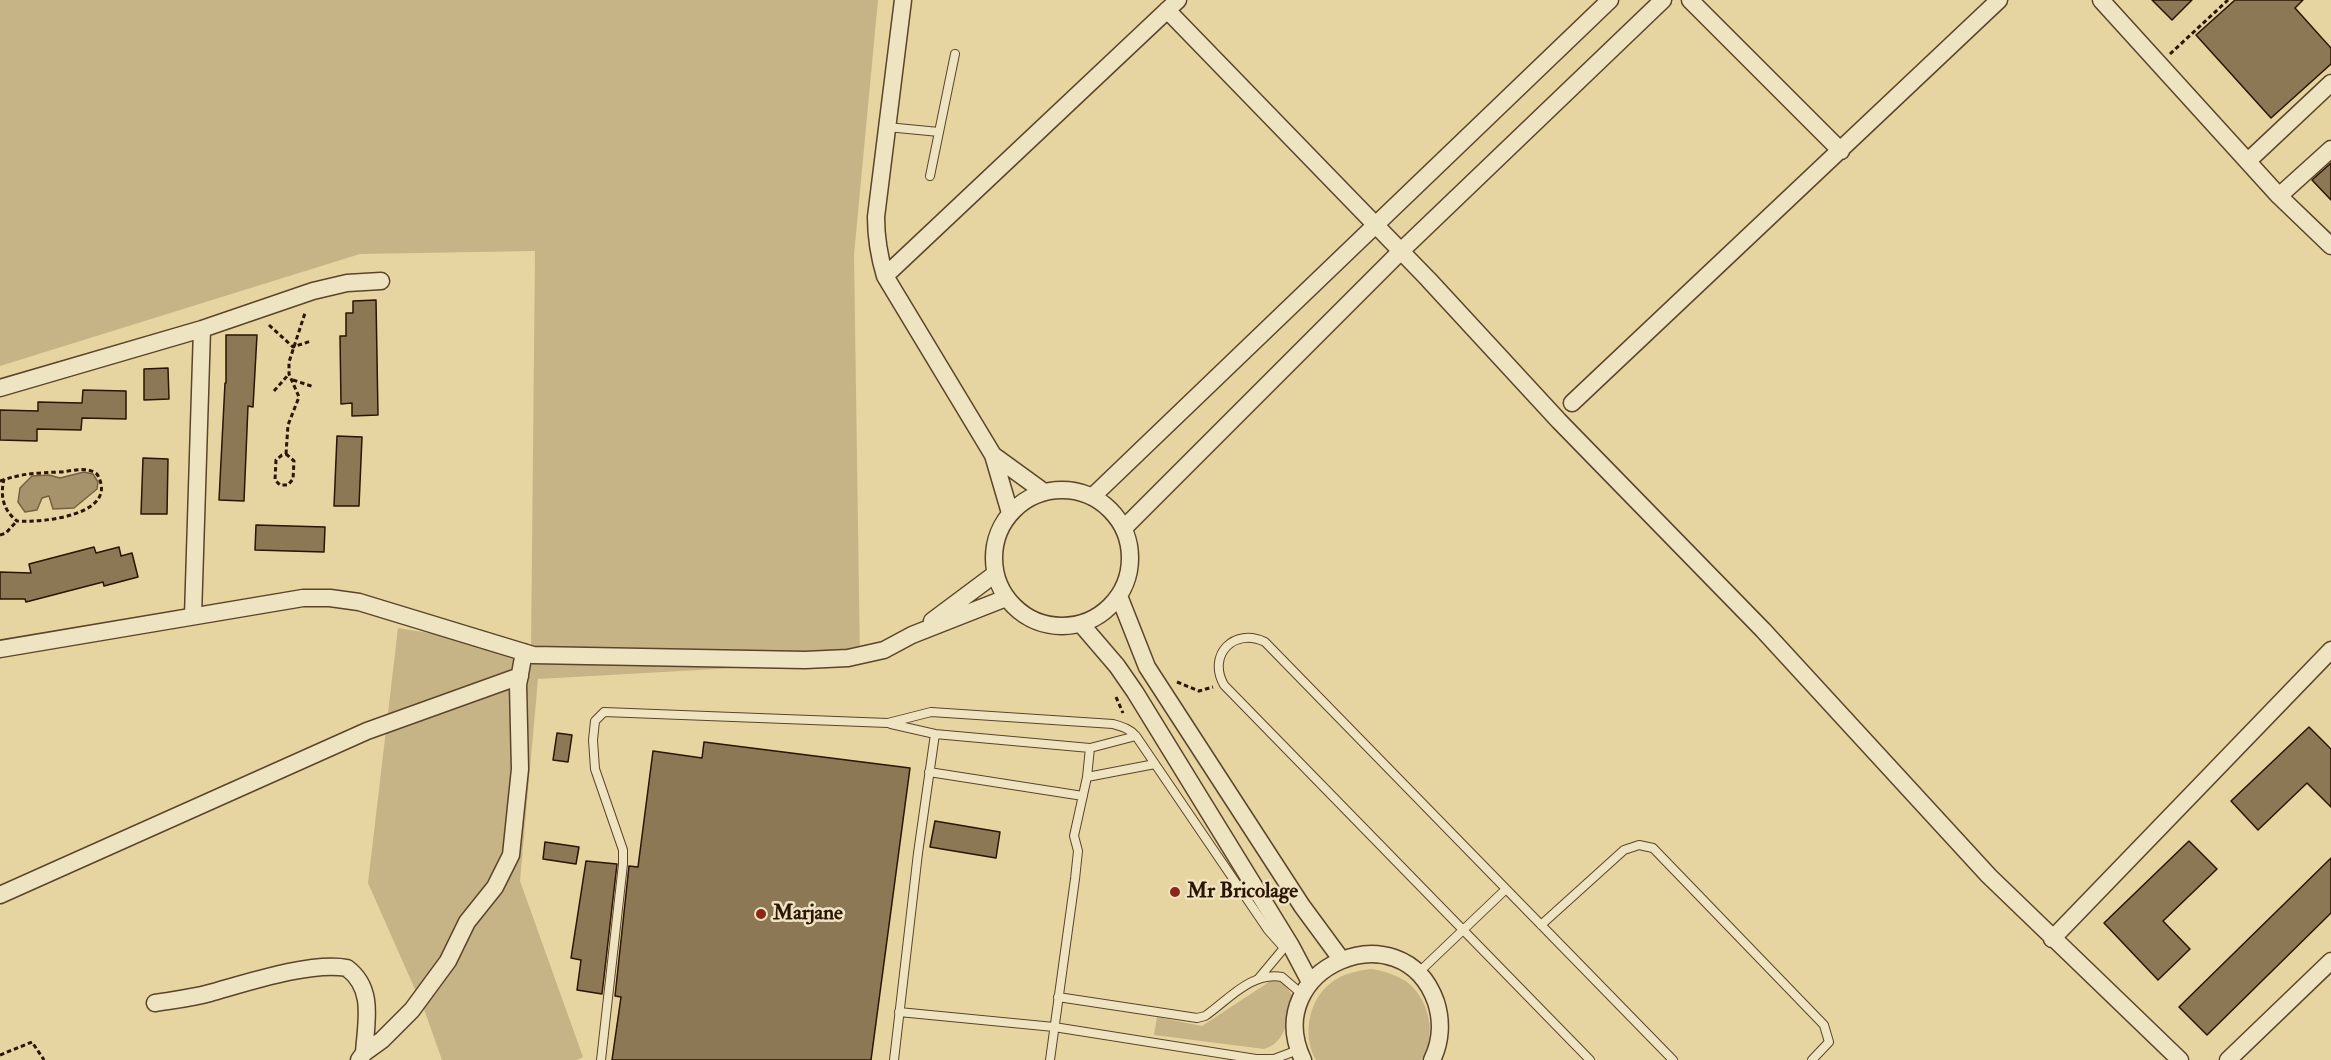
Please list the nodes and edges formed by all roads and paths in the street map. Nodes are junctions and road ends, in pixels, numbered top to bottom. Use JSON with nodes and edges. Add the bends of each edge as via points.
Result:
{"nodes":[{"id":1,"x":903,"y":0,"type":"edge"},
{"id":2,"x":1610,"y":0,"type":"edge"},
{"id":3,"x":1663,"y":0,"type":"edge"},
{"id":4,"x":1690,"y":0,"type":"edge"},
{"id":5,"x":1999,"y":0,"type":"edge"},
{"id":6,"x":2101,"y":0,"type":"edge"},
{"id":7,"x":2228,"y":0,"type":"edge"},
{"id":8,"x":1172,"y":5,"type":"edge"},
{"id":9,"x":955,"y":54,"type":"dead end"},
{"id":10,"x":2160,"y":64,"type":"junction"},
{"id":11,"x":2331,"y":83,"type":"edge"},
{"id":12,"x":887,"y":127,"type":"junction"},
{"id":13,"x":939,"y":132,"type":"junction"},
{"id":14,"x":2331,"y":149,"type":"edge"},
{"id":15,"x":1841,"y":151,"type":"junction"},
{"id":16,"x":2248,"y":161,"type":"junction"},
{"id":17,"x":930,"y":176,"type":"dead end"},
{"id":18,"x":2279,"y":196,"type":"junction"},
{"id":19,"x":1374,"y":224,"type":"junction"},
{"id":20,"x":2331,"y":246,"type":"edge"},
{"id":21,"x":1401,"y":251,"type":"junction"},
{"id":22,"x":885,"y":276,"type":"junction"},
{"id":23,"x":381,"y":281,"type":"dead end"},
{"id":24,"x":313,"y":291,"type":"junction"},
{"id":25,"x":254,"y":311,"type":"junction"},
{"id":26,"x":202,"y":329,"type":"junction"},
{"id":27,"x":311,"y":341,"type":"dead end"},
{"id":28,"x":293,"y":347,"type":"junction"},
{"id":29,"x":290,"y":374,"type":"junction"},
{"id":30,"x":292,"y":380,"type":"junction"},
{"id":31,"x":314,"y":387,"type":"dead end"},
{"id":32,"x":0,"y":388,"type":"edge"},
{"id":33,"x":273,"y":391,"type":"dead end"},
{"id":34,"x":1572,"y":403,"type":"dead end"},
{"id":35,"x":286,"y":454,"type":"junction"},
{"id":36,"x":993,"y":455,"type":"junction"},
{"id":37,"x":2,"y":480,"type":"edge"},
{"id":38,"x":1044,"y":492,"type":"junction"},
{"id":39,"x":1092,"y":497,"type":"junction"},
{"id":40,"x":1010,"y":513,"type":"junction"},
{"id":41,"x":17,"y":521,"type":"junction"},
{"id":42,"x":1124,"y":528,"type":"junction"},
{"id":43,"x":0,"y":535,"type":"edge"},
{"id":44,"x":995,"y":574,"type":"junction"},
{"id":45,"x":1119,"y":596,"type":"junction"},
{"id":46,"x":1006,"y":598,"type":"junction"},
{"id":47,"x":193,"y":616,"type":"junction"},
{"id":48,"x":1081,"y":624,"type":"junction"},
{"id":49,"x":912,"y":635,"type":"junction"},
{"id":50,"x":0,"y":649,"type":"edge"},
{"id":51,"x":524,"y":652,"type":"junction"},
{"id":52,"x":2327,"y":661,"type":"edge"},
{"id":53,"x":1170,"y":674,"type":"dead end"},
{"id":54,"x":520,"y":676,"type":"junction"},
{"id":55,"x":1224,"y":685,"type":"junction"},
{"id":56,"x":888,"y":723,"type":"junction"},
{"id":57,"x":935,"y":734,"type":"junction"},
{"id":58,"x":1136,"y":736,"type":"junction"},
{"id":59,"x":1090,"y":748,"type":"junction"},
{"id":60,"x":1155,"y":764,"type":"junction"},
{"id":61,"x":929,"y":772,"type":"junction"},
{"id":62,"x":1087,"y":777,"type":"junction"},
{"id":63,"x":1083,"y":796,"type":"junction"},
{"id":64,"x":1506,"y":889,"type":"junction"},
{"id":65,"x":0,"y":896,"type":"edge"},
{"id":66,"x":1542,"y":925,"type":"junction"},
{"id":67,"x":1463,"y":930,"type":"junction"},
{"id":68,"x":2052,"y":939,"type":"junction"},
{"id":69,"x":1288,"y":947,"type":"junction"},
{"id":70,"x":1341,"y":958,"type":"junction"},
{"id":71,"x":2331,"y":961,"type":"edge"},
{"id":72,"x":1418,"y":974,"type":"junction"},
{"id":73,"x":1259,"y":978,"type":"junction"},
{"id":74,"x":1306,"y":989,"type":"junction"},
{"id":75,"x":1058,"y":997,"type":"junction"},
{"id":76,"x":155,"y":1003,"type":"dead end"},
{"id":77,"x":899,"y":1012,"type":"junction"},
{"id":78,"x":1054,"y":1027,"type":"junction"},
{"id":79,"x":0,"y":1055,"type":"edge"},
{"id":80,"x":1301,"y":1055,"type":"edge"},
{"id":81,"x":362,"y":1057,"type":"edge"},
{"id":82,"x":45,"y":1060,"type":"edge"},
{"id":83,"x":601,"y":1060,"type":"edge"},
{"id":84,"x":894,"y":1060,"type":"edge"},
{"id":85,"x":1050,"y":1060,"type":"edge"},
{"id":86,"x":1432,"y":1060,"type":"edge"},
{"id":87,"x":1590,"y":1060,"type":"edge"},
{"id":88,"x":1673,"y":1060,"type":"edge"},
{"id":89,"x":1812,"y":1060,"type":"edge"},
{"id":90,"x":2180,"y":1060,"type":"edge"},
{"id":91,"x":2228,"y":1060,"type":"edge"}],
"edges":[{"from":1,"to":12,"type":"street"},
{"from":2,"to":19,"type":"street"},
{"from":3,"to":21,"type":"street"},
{"from":4,"to":15,"type":"street"},
{"from":5,"to":15,"type":"street"},
{"from":6,"to":10,"type":"street"},
{"from":7,"to":10,"type":"path"},
{"from":8,"to":19,"type":"street"},
{"from":8,"to":22,"type":"street"},
{"from":9,"to":13,"type":"lane"},
{"from":10,"to":16,"type":"street"},
{"from":11,"to":16,"type":"street"},
{"from":12,"to":13,"type":"lane"},
{"from":12,"to":22,"type":"street","via":[[876,231]]},
{"from":13,"to":17,"type":"lane"},
{"from":14,"to":18,"type":"street"},
{"from":15,"to":34,"type":"street"},
{"from":16,"to":18,"type":"street"},
{"from":18,"to":20,"type":"street"},
{"from":19,"to":21,"type":"street"},
{"from":19,"to":39,"type":"street"},
{"from":21,"to":42,"type":"street"},
{"from":21,"to":68,"type":"street"},
{"from":22,"to":36,"type":"street"},
{"from":23,"to":24,"type":"street"},
{"from":24,"to":25,"type":"street"},
{"from":24,"to":28,"type":"path"},
{"from":25,"to":26,"type":"street"},
{"from":25,"to":28,"type":"path"},
{"from":26,"to":32,"type":"street"},
{"from":26,"to":47,"type":"street"},
{"from":27,"to":28,"type":"path"},
{"from":28,"to":29,"type":"path"},
{"from":29,"to":30,"type":"path"},
{"from":29,"to":33,"type":"path"},
{"from":30,"to":31,"type":"path"},
{"from":30,"to":35,"type":"path","via":[[299,402],[288,425]]},
{"from":35,"to":35,"type":"path","via":[[276,460],[275,480],[280,485],[288,485],[293,479],[294,461]]},
{"from":36,"to":38,"type":"street"},
{"from":36,"to":40,"type":"street"},
{"from":37,"to":41,"type":"path","via":[[2,500]]},
{"from":37,"to":41,"type":"path","via":[[33,472],[86,469],[97,474],[101,483],[100,496],[79,512],[50,521]]},
{"from":38,"to":39,"type":"street","via":[[1074,490]]},
{"from":38,"to":40,"type":"street","via":[[1028,498]]},
{"from":39,"to":42,"type":"street","via":[[1104,502]]},
{"from":40,"to":44,"type":"street","via":[[1000,528],[993,558]]},
{"from":41,"to":43,"type":"path"},
{"from":42,"to":45,"type":"street","via":[[1131,556],[1129,574]]},
{"from":44,"to":46,"type":"street"},
{"from":44,"to":49,"type":"street"},
{"from":45,"to":48,"type":"street","via":[[1108,609]]},
{"from":45,"to":70,"type":"street","via":[[1147,667],[1302,906]]},
{"from":46,"to":48,"type":"street","via":[[1035,621],[1058,627]]},
{"from":46,"to":49,"type":"street"},
{"from":47,"to":50,"type":"street"},
{"from":47,"to":51,"type":"street","via":[[303,598],[330,598],[359,602]]},
{"from":48,"to":69,"type":"street","via":[[1131,687]]},
{"from":49,"to":51,"type":"street","via":[[884,650],[848,658],[805,660],[550,656]]},
{"from":51,"to":54,"type":"street"},
{"from":52,"to":68,"type":"street"},
{"from":53,"to":55,"type":"path","via":[[1177,682],[1199,691]]},
{"from":54,"to":65,"type":"street","via":[[367,731]]},
{"from":54,"to":81,"type":"street","via":[[520,769],[511,855],[495,887],[467,922],[448,961],[418,1001]]},
{"from":55,"to":64,"type":"lane","via":[[1219,661],[1227,646],[1241,638],[1265,642]]},
{"from":55,"to":67,"type":"lane"},
{"from":56,"to":57,"type":"lane"},
{"from":56,"to":58,"type":"lane","via":[[931,712],[1113,724],[1131,730]]},
{"from":56,"to":83,"type":"lane","via":[[604,712],[595,721],[595,769],[623,864]]},
{"from":57,"to":59,"type":"lane"},
{"from":57,"to":61,"type":"lane"},
{"from":58,"to":59,"type":"lane"},
{"from":58,"to":60,"type":"lane"},
{"from":59,"to":62,"type":"lane"},
{"from":60,"to":62,"type":"lane"},
{"from":60,"to":69,"type":"lane","via":[[1268,930]]},
{"from":61,"to":63,"type":"lane"},
{"from":61,"to":77,"type":"lane"},
{"from":62,"to":63,"type":"lane"},
{"from":63,"to":75,"type":"lane","via":[[1074,836],[1078,851]]},
{"from":64,"to":66,"type":"lane"},
{"from":64,"to":67,"type":"lane"},
{"from":66,"to":88,"type":"lane"},
{"from":66,"to":89,"type":"lane","via":[[1624,850],[1639,844],[1653,848],[1824,1025],[1828,1042]]},
{"from":67,"to":72,"type":"lane"},
{"from":67,"to":87,"type":"lane"},
{"from":68,"to":90,"type":"street"},
{"from":69,"to":73,"type":"lane"},
{"from":69,"to":74,"type":"street"},
{"from":70,"to":72,"type":"street","via":[[1382,955]]},
{"from":70,"to":74,"type":"street","via":[[1324,968]]},
{"from":71,"to":91,"type":"street"},
{"from":72,"to":86,"type":"street","via":[[1432,992],[1439,1013],[1440,1036]]},
{"from":73,"to":74,"type":"lane","via":[[1274,975]]},
{"from":73,"to":75,"type":"lane","via":[[1197,1018]]},
{"from":74,"to":80,"type":"street","via":[[1298,1003],[1294,1027]]},
{"from":75,"to":78,"type":"lane"},
{"from":76,"to":81,"type":"street","via":[[263,978],[327,967],[347,968],[362,983],[367,995]]},
{"from":77,"to":78,"type":"lane"},
{"from":77,"to":84,"type":"lane"},
{"from":78,"to":80,"type":"lane","via":[[1256,1059]]},
{"from":78,"to":85,"type":"lane"},
{"from":79,"to":82,"type":"path","via":[[32,1042]]}]}
